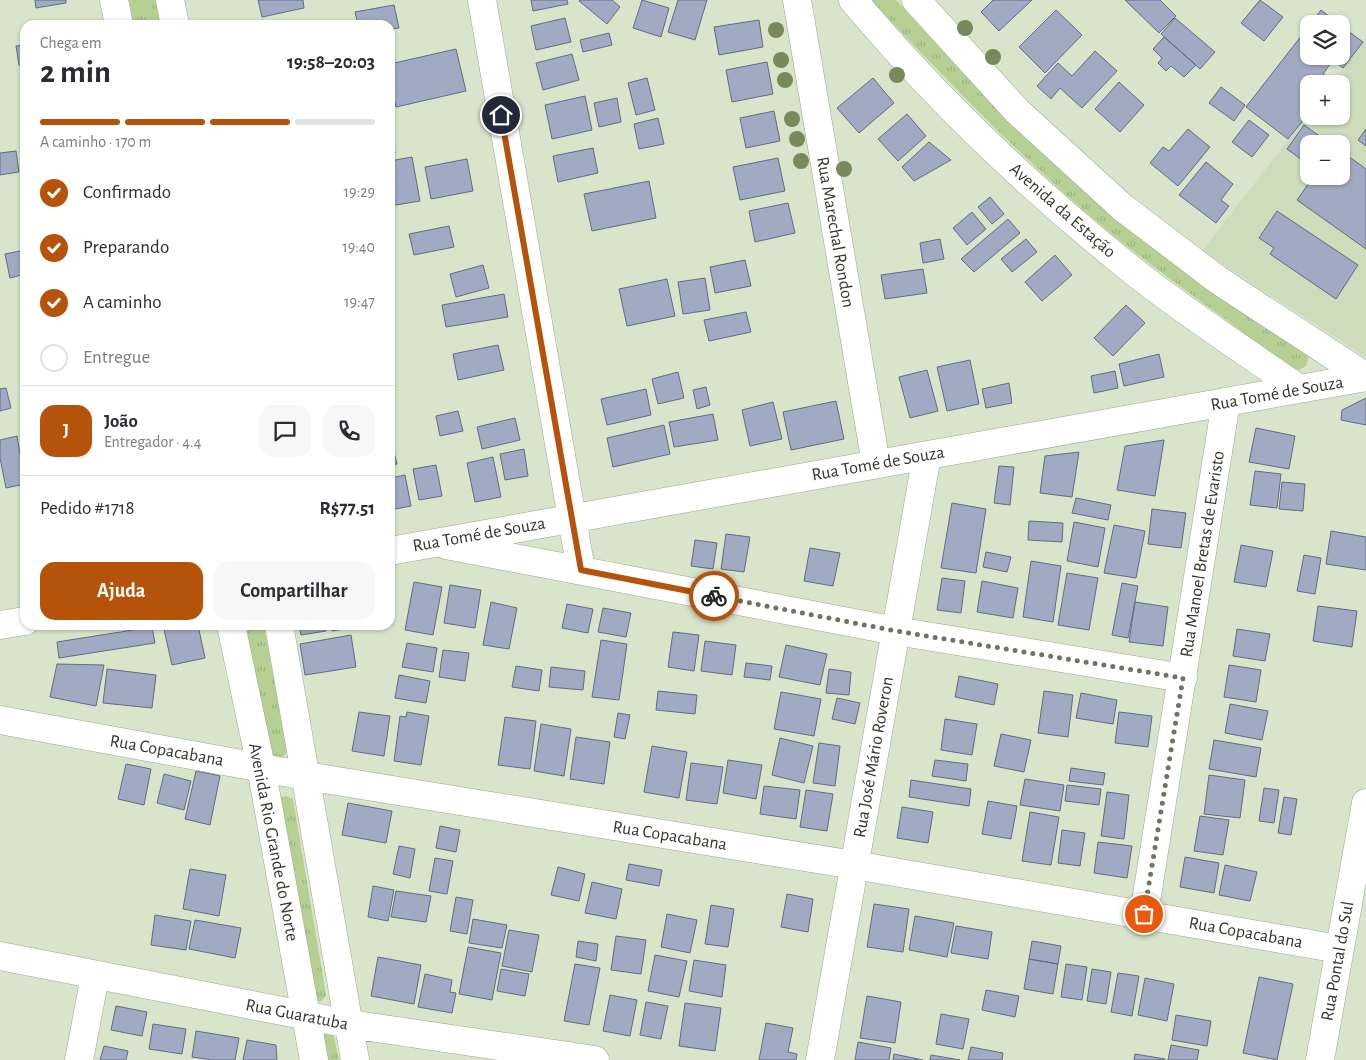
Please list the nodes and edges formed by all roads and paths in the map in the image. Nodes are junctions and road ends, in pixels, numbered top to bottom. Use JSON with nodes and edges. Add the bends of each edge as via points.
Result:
{"nodes":[{"id":1,"x":114,"y":0,"type":"edge"},
{"id":2,"x":170,"y":0,"type":"edge"},
{"id":3,"x":482,"y":0,"type":"edge"},
{"id":4,"x":797,"y":0,"type":"edge"},
{"id":5,"x":853,"y":0,"type":"edge"},
{"id":6,"x":916,"y":0,"type":"edge"},
{"id":7,"x":118,"y":20,"type":"edge"},
{"id":8,"x":174,"y":20,"type":"edge"},
{"id":9,"x":1366,"y":377,"type":"edge"},
{"id":10,"x":1299,"y":389,"type":"junction"},
{"id":11,"x":1226,"y":402,"type":"junction"},
{"id":12,"x":926,"y":455,"type":"junction"},
{"id":13,"x":876,"y":464,"type":"junction"},
{"id":14,"x":570,"y":517,"type":"junction"},
{"id":15,"x":430,"y":542,"type":"junction"},
{"id":16,"x":395,"y":550,"type":"edge"},
{"id":17,"x":581,"y":570,"type":"junction"},
{"id":18,"x":20,"y":622,"type":"edge"},
{"id":19,"x":0,"y":625,"type":"edge"},
{"id":20,"x":232,"y":630,"type":"edge"},
{"id":21,"x":281,"y":630,"type":"edge"},
{"id":22,"x":896,"y":631,"type":"junction"},
{"id":23,"x":1183,"y":678,"type":"junction"},
{"id":24,"x":0,"y":720,"type":"edge"},
{"id":25,"x":261,"y":767,"type":"junction"},
{"id":26,"x":306,"y":776,"type":"junction"},
{"id":27,"x":1366,"y":803,"type":"edge"},
{"id":28,"x":854,"y":865,"type":"junction"},
{"id":29,"x":1144,"y":914,"type":"junction"},
{"id":30,"x":1339,"y":948,"type":"junction"},
{"id":31,"x":0,"y":956,"type":"edge"},
{"id":32,"x":95,"y":976,"type":"junction"},
{"id":33,"x":306,"y":1016,"type":"junction"},
{"id":34,"x":349,"y":1024,"type":"junction"},
{"id":35,"x":79,"y":1060,"type":"edge"},
{"id":36,"x":314,"y":1060,"type":"edge"},
{"id":37,"x":356,"y":1060,"type":"edge"},
{"id":38,"x":595,"y":1060,"type":"edge"},
{"id":39,"x":820,"y":1060,"type":"edge"},
{"id":40,"x":1320,"y":1060,"type":"edge"}],
"edges":[{"from":1,"to":7,"type":"street"},
{"from":2,"to":8,"type":"street"},
{"from":3,"to":14,"type":"street"},
{"from":4,"to":13,"type":"street","name":"Rua Marechal Rondon"},
{"from":5,"to":10,"type":"street","name":"Avenida da Estação","via":[[932,87],[1042,194],[1134,272]]},
{"from":6,"to":9,"type":"street","via":[[1017,111],[1122,207],[1218,280]]},
{"from":9,"to":10,"type":"street","name":"Rua Tomé de Souza"},
{"from":10,"to":11,"type":"street","name":"Rua Tomé de Souza"},
{"from":11,"to":12,"type":"street","name":"Rua Tomé de Souza"},
{"from":11,"to":23,"type":"street","name":"Rua Manoel Bretas de Evaristo"},
{"from":12,"to":13,"type":"street","name":"Rua Tomé de Souza"},
{"from":12,"to":22,"type":"street","name":"Rua José Mário Roveron"},
{"from":13,"to":14,"type":"street","name":"Rua Tomé de Souza"},
{"from":14,"to":15,"type":"street","name":"Rua Tomé de Souza"},
{"from":14,"to":17,"type":"street"},
{"from":15,"to":16,"type":"street","name":"Rua Tomé de Souza"},
{"from":15,"to":17,"type":"street"},
{"from":17,"to":22,"type":"street"},
{"from":18,"to":19,"type":"street"},
{"from":20,"to":25,"type":"street","name":"Avenida Rio Grande do Norte"},
{"from":21,"to":26,"type":"street"},
{"from":22,"to":23,"type":"street"},
{"from":22,"to":28,"type":"street","name":"Rua José Mário Roveron"},
{"from":23,"to":29,"type":"street","name":"Rua Manoel Bretas de Evaristo"},
{"from":24,"to":25,"type":"street","name":"Rua Copacabana"},
{"from":25,"to":26,"type":"street","name":"Rua Copacabana"},
{"from":25,"to":33,"type":"street","name":"Avenida Rio Grande do Norte"},
{"from":26,"to":28,"type":"street","name":"Rua Copacabana"},
{"from":26,"to":34,"type":"street"},
{"from":27,"to":30,"type":"street","name":"Rua Pontal do Sul"},
{"from":28,"to":29,"type":"street","name":"Rua Copacabana"},
{"from":28,"to":39,"type":"street","name":"Rua José Mário Roveron"},
{"from":29,"to":30,"type":"street","name":"Rua Copacabana"},
{"from":30,"to":40,"type":"street","name":"Rua Pontal do Sul"},
{"from":31,"to":32,"type":"street","name":"Rua Guaratuba"},
{"from":32,"to":33,"type":"street","name":"Rua Guaratuba"},
{"from":32,"to":35,"type":"street"},
{"from":33,"to":34,"type":"street","name":"Rua Guaratuba"},
{"from":33,"to":36,"type":"street","name":"Avenida Rio Grande do Norte"},
{"from":34,"to":37,"type":"street"},
{"from":34,"to":38,"type":"street","name":"Rua Guaratuba"}]}
